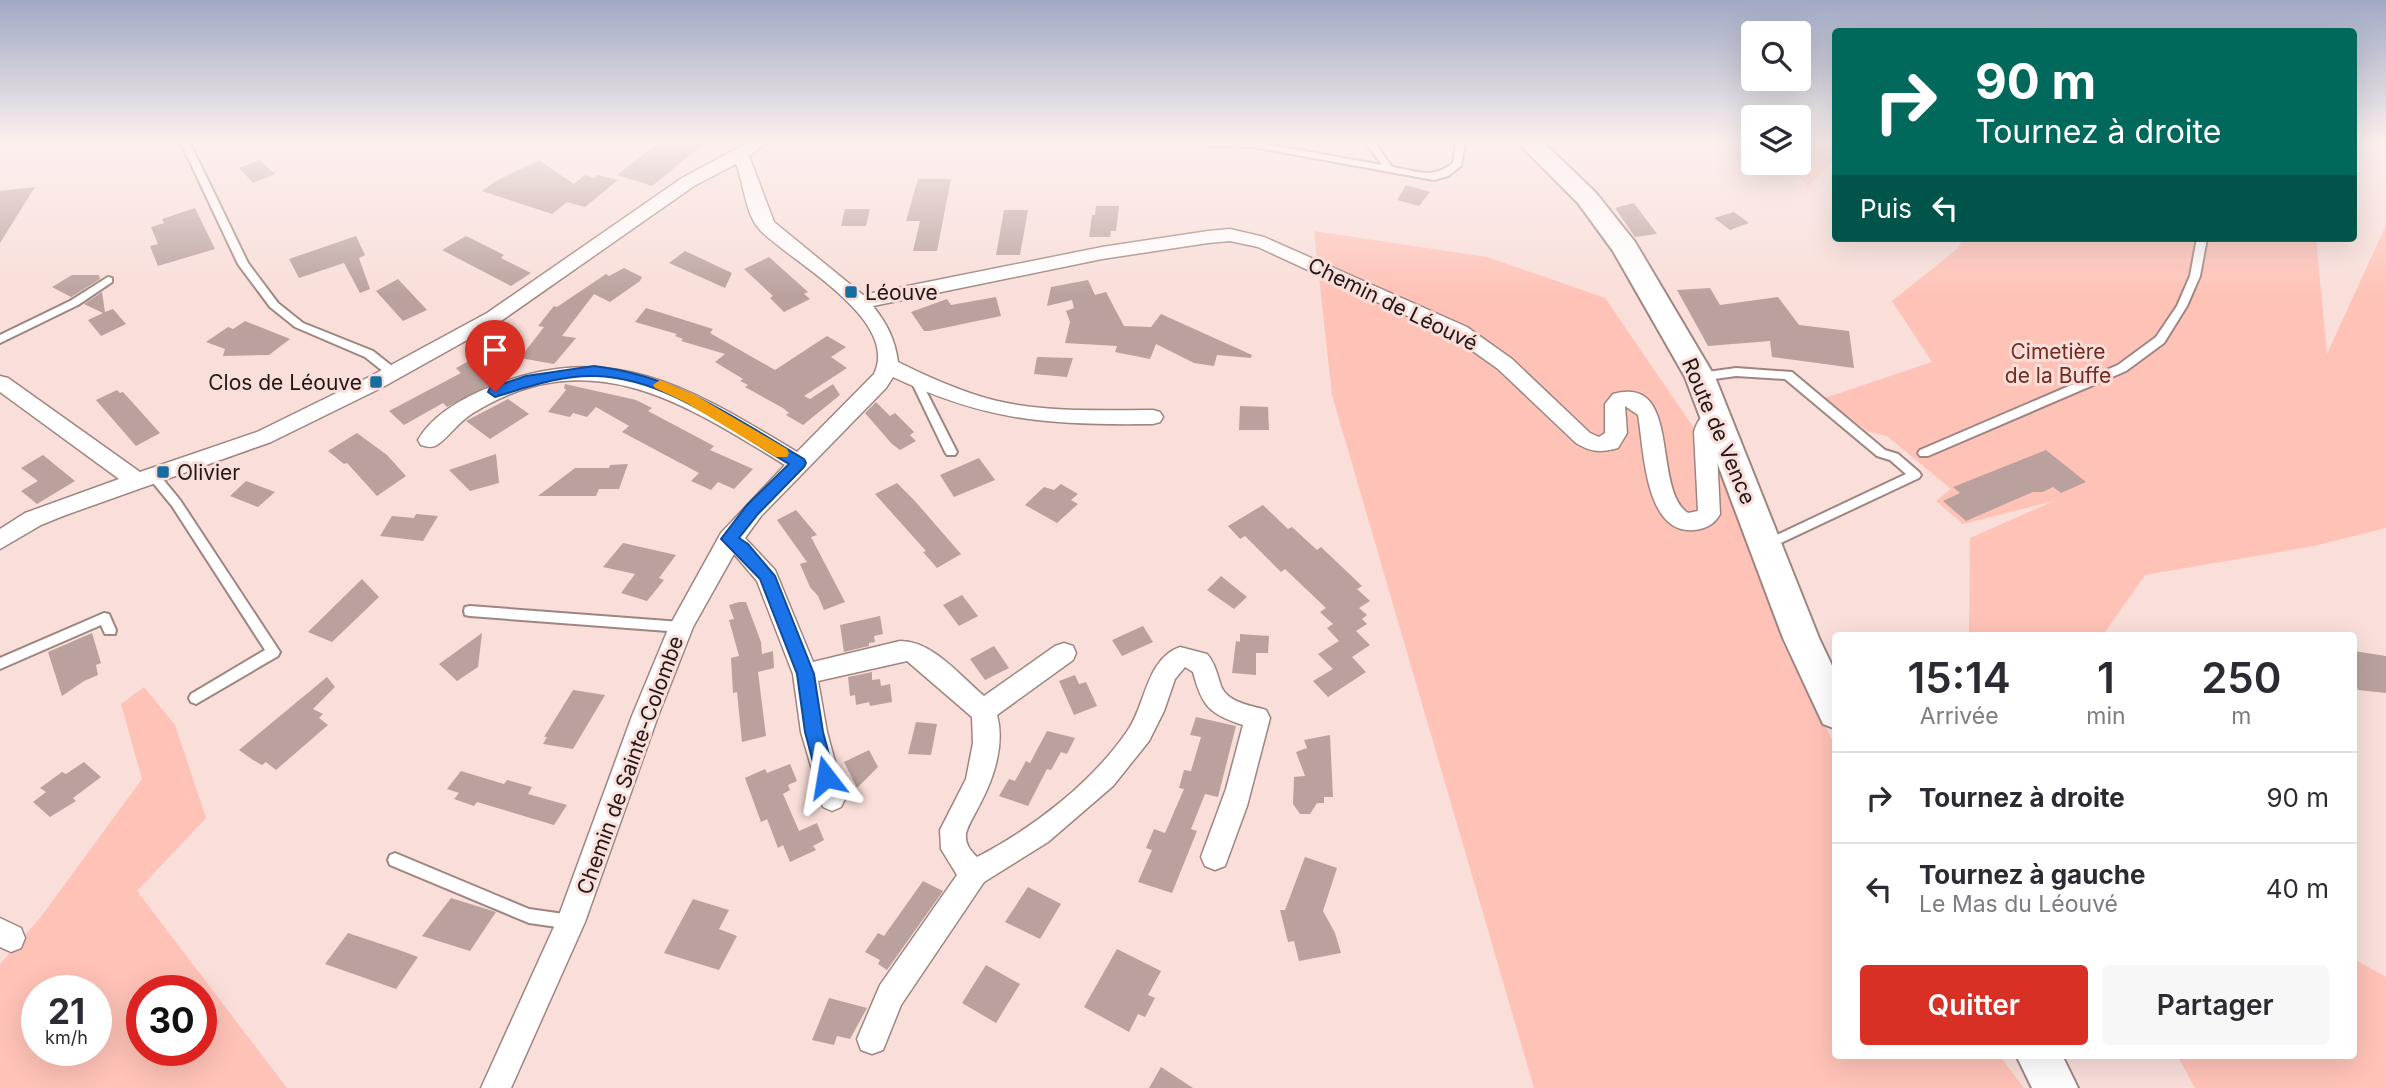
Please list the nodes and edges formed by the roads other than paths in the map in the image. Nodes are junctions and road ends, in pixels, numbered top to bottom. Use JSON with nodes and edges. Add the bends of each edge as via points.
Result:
{"nodes":[{"id":1,"x":210,"y":194,"type":"edge"},
{"id":2,"x":671,"y":194,"type":"edge"},
{"id":3,"x":754,"y":194,"type":"edge"},
{"id":4,"x":1583,"y":194,"type":"edge"},
{"id":5,"x":2201,"y":242,"type":"edge"},
{"id":6,"x":108,"y":280,"type":"dead end"},
{"id":7,"x":860,"y":302,"type":"junction"},
{"id":8,"x":0,"y":339,"type":"edge"},
{"id":9,"x":888,"y":366,"type":"junction"},
{"id":10,"x":393,"y":373,"type":"junction"},
{"id":11,"x":1700,"y":377,"type":"junction"},
{"id":12,"x":915,"y":379,"type":"junction"},
{"id":13,"x":1,"y":383,"type":"edge"},
{"id":14,"x":1153,"y":417,"type":"dead end"},
{"id":15,"x":1717,"y":417,"type":"junction"},
{"id":16,"x":429,"y":440,"type":"dead end"},
{"id":17,"x":951,"y":452,"type":"dead end"},
{"id":18,"x":799,"y":463,"type":"junction"},
{"id":19,"x":1902,"y":463,"type":"junction"},
{"id":20,"x":145,"y":478,"type":"junction"},
{"id":21,"x":729,"y":539,"type":"junction"},
{"id":22,"x":0,"y":540,"type":"edge"},
{"id":23,"x":1766,"y":545,"type":"junction"},
{"id":24,"x":470,"y":611,"type":"dead end"},
{"id":25,"x":681,"y":627,"type":"junction"},
{"id":26,"x":110,"y":630,"type":"dead end"},
{"id":27,"x":1064,"y":653,"type":"dead end"},
{"id":28,"x":0,"y":664,"type":"edge"},
{"id":29,"x":805,"y":674,"type":"junction"},
{"id":30,"x":196,"y":698,"type":"dead end"},
{"id":31,"x":1832,"y":704,"type":"edge"},
{"id":32,"x":983,"y":711,"type":"junction"},
{"id":33,"x":832,"y":799,"type":"dead end"},
{"id":34,"x":1215,"y":857,"type":"dead end"},
{"id":35,"x":395,"y":860,"type":"dead end"},
{"id":36,"x":974,"y":873,"type":"junction"},
{"id":37,"x":571,"y":922,"type":"junction"},
{"id":38,"x":872,"y":1039,"type":"dead end"},
{"id":39,"x":2040,"y":1059,"type":"edge"},
{"id":40,"x":496,"y":1088,"type":"edge"},
{"id":41,"x":2056,"y":1088,"type":"edge"}],
"edges":[{"from":1,"to":10,"type":"lane","via":[[243,264],[274,305],[299,325],[369,354]]},
{"from":2,"to":10,"type":"street","via":[[494,317]]},
{"from":3,"to":7,"type":"street","via":[[766,225]]},
{"from":4,"to":11,"type":"main road","name":"Route de Vence","via":[[1625,248]]},
{"from":5,"to":19,"type":"lane","via":[[2195,276],[2160,340],[2122,368]]},
{"from":6,"to":8,"type":"lane","via":[[74,303]]},
{"from":7,"to":9,"type":"street","via":[[888,349]]},
{"from":7,"to":15,"type":"street","name":"Chemin de Léouvé","via":[[1089,256],[1230,235],[1264,243],[1460,332],[1484,346],[1596,445],[1610,443],[1616,433],[1615,404],[1620,399],[1642,404],[1648,414],[1665,503],[1681,521],[1693,524],[1709,514],[1705,432],[1707,422]]},
{"from":9,"to":12,"type":"street"},
{"from":9,"to":18,"type":"street","via":[[879,383]]},
{"from":10,"to":20,"type":"street","via":[[264,437]]},
{"from":11,"to":15,"type":"main road","name":"Route de Vence"},
{"from":11,"to":19,"type":"lane","via":[[1736,372],[1787,375],[1881,453]]},
{"from":12,"to":14,"type":"street","via":[[979,404],[1028,414]]},
{"from":12,"to":17,"type":"lane"},
{"from":13,"to":20,"type":"street"},
{"from":15,"to":23,"type":"main road","name":"Route de Vence"},
{"from":16,"to":18,"type":"street","via":[[462,409],[495,392],[526,381],[594,371],[626,375],[690,398]]},
{"from":18,"to":21,"type":"street","name":"Chemin de Sainte-Colombe"},
{"from":19,"to":23,"type":"lane","via":[[1916,475]]},
{"from":20,"to":22,"type":"street","via":[[33,519]]},
{"from":20,"to":30,"type":"lane","via":[[176,503],[273,652]]},
{"from":21,"to":25,"type":"street","name":"Chemin de Sainte-Colombe"},
{"from":21,"to":29,"type":"street","via":[[767,576]]},
{"from":23,"to":31,"type":"main road","name":"Route de Vence"},
{"from":24,"to":25,"type":"lane"},
{"from":25,"to":37,"type":"street","name":"Chemin de Sainte-Colombe"},
{"from":26,"to":28,"type":"lane","via":[[104,618]]},
{"from":27,"to":32,"type":"street"},
{"from":29,"to":32,"type":"street","via":[[911,652]]},
{"from":29,"to":33,"type":"street"},
{"from":32,"to":36,"type":"street","via":[[987,726],[979,782],[952,839],[954,851]]},
{"from":34,"to":36,"type":"street","via":[[1248,761],[1257,718],[1216,700],[1202,665],[1180,657],[1164,671],[1154,706],[1124,756],[1067,811]]},
{"from":35,"to":37,"type":"lane","via":[[529,916]]},
{"from":36,"to":38,"type":"street","via":[[890,995]]},
{"from":37,"to":40,"type":"street","name":"Chemin de Sainte-Colombe"},
{"from":39,"to":41,"type":"main road"}]}
